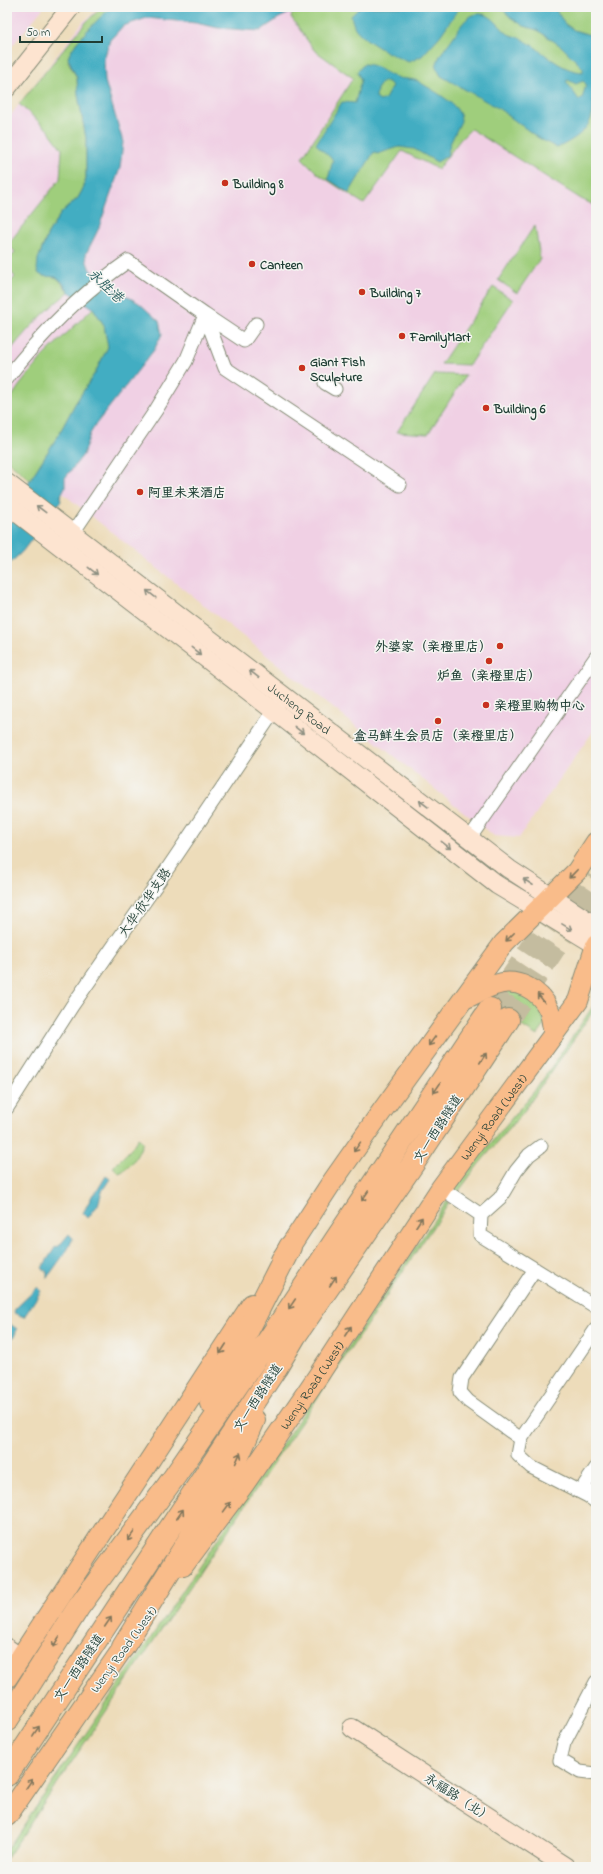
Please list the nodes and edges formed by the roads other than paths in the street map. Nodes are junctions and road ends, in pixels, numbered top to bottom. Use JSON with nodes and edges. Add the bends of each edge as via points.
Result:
{"nodes":[{"id":1,"x":71,"y":7,"type":"edge"},
{"id":2,"x":7,"y":88,"type":"edge"},
{"id":3,"x":205,"y":315,"type":"junction"},
{"id":4,"x":256,"y":324,"type":"dead end"},
{"id":5,"x":7,"y":380,"type":"edge"},
{"id":6,"x":7,"y":483,"type":"edge"},
{"id":7,"x":400,"y":485,"type":"dead end"},
{"id":8,"x":7,"y":505,"type":"edge"},
{"id":9,"x":67,"y":540,"type":"junction"},
{"id":10,"x":596,"y":657,"type":"edge"},
{"id":11,"x":279,"y":704,"type":"junction"},
{"id":12,"x":469,"y":839,"type":"junction"},
{"id":13,"x":596,"y":842,"type":"edge"},
{"id":14,"x":544,"y":903,"type":"junction"},
{"id":15,"x":596,"y":926,"type":"edge"},
{"id":16,"x":596,"y":945,"type":"edge"},
{"id":17,"x":596,"y":970,"type":"edge"},
{"id":18,"x":463,"y":1000,"type":"junction"},
{"id":19,"x":578,"y":1001,"type":"junction"},
{"id":20,"x":490,"y":1009,"type":"tunnel mouth"},
{"id":21,"x":508,"y":1020,"type":"tunnel mouth"},
{"id":22,"x":554,"y":1034,"type":"junction"},
{"id":23,"x":7,"y":1108,"type":"edge"},
{"id":24,"x":541,"y":1146,"type":"dead end"},
{"id":25,"x":440,"y":1188,"type":"junction"},
{"id":26,"x":481,"y":1215,"type":"junction"},
{"id":27,"x":290,"y":1246,"type":"junction"},
{"id":28,"x":535,"y":1269,"type":"junction"},
{"id":29,"x":596,"y":1307,"type":"edge"},
{"id":30,"x":596,"y":1329,"type":"edge"},
{"id":31,"x":276,"y":1368,"type":"junction"},
{"id":32,"x":522,"y":1439,"type":"junction"},
{"id":33,"x":596,"y":1468,"type":"edge"},
{"id":34,"x":175,"y":1476,"type":"junction"},
{"id":35,"x":592,"y":1499,"type":"edge"},
{"id":36,"x":123,"y":1647,"type":"junction"},
{"id":37,"x":14,"y":1653,"type":"edge"},
{"id":38,"x":7,"y":1678,"type":"edge"},
{"id":39,"x":596,"y":1682,"type":"edge"},
{"id":40,"x":7,"y":1720,"type":"edge"},
{"id":41,"x":352,"y":1728,"type":"dead end"},
{"id":42,"x":596,"y":1774,"type":"edge"},
{"id":43,"x":7,"y":1775,"type":"edge"},
{"id":44,"x":7,"y":1816,"type":"edge"},
{"id":45,"x":566,"y":1867,"type":"edge"}],
"edges":[{"from":1,"to":2,"type":"street"},
{"from":3,"to":4,"type":"street","via":[[244,341]]},
{"from":3,"to":5,"type":"street","via":[[128,261],[46,331]]},
{"from":3,"to":7,"type":"street","via":[[225,368]]},
{"from":3,"to":9,"type":"street","via":[[186,361],[156,410]]},
{"from":9,"to":6,"type":"street","name":"Jucheng Road","one_way":true},
{"from":8,"to":9,"type":"street","name":"Jucheng Road"},
{"from":9,"to":11,"type":"street","name":"Jucheng Road"},
{"from":10,"to":12,"type":"street"},
{"from":12,"to":11,"type":"street","name":"Jucheng Road","one_way":true},
{"from":11,"to":14,"type":"street","name":"Jucheng Road","one_way":true,"via":[[497,885]]},
{"from":11,"to":23,"type":"street","name":"大华·欣华支路","via":[[72,1006]]},
{"from":14,"to":12,"type":"street","name":"Jucheng Road","one_way":true,"via":[[509,869]]},
{"from":13,"to":14,"type":"main road","one_way":true,"via":[[577,870]]},
{"from":14,"to":15,"type":"street","name":"Jucheng Road"},
{"from":14,"to":16,"type":"street","name":"Jucheng Road","one_way":true},
{"from":14,"to":18,"type":"main road","one_way":true,"via":[[504,943]]},
{"from":16,"to":19,"type":"main road","name":"Wenyi Road (West)"},
{"from":17,"to":19,"type":"street"},
{"from":22,"to":18,"type":"main road","one_way":true,"via":[[550,1012],[545,1002],[538,993],[525,985],[505,982],[496,984]]},
{"from":18,"to":27,"type":"main road","one_way":true,"via":[[330,1185]]},
{"from":19,"to":22,"type":"main road","name":"Wenyi Road (West)"},
{"from":20,"to":34,"type":"highway","name":"文一西路隧道","one_way":true},
{"from":31,"to":21,"type":"highway","name":"文一西路隧道","one_way":true},
{"from":22,"to":25,"type":"main road","name":"Wenyi Road (West)"},
{"from":24,"to":26,"type":"street","via":[[529,1155],[516,1171],[500,1198]]},
{"from":25,"to":26,"type":"street"},
{"from":36,"to":25,"type":"main road","name":"Wenyi Road (West)","one_way":true,"via":[[244,1484],[318,1376]]},
{"from":26,"to":28,"type":"street","via":[[480,1235]]},
{"from":27,"to":34,"type":"highway"},
{"from":27,"to":37,"type":"main road","one_way":true},
{"from":28,"to":29,"type":"street"},
{"from":28,"to":32,"type":"street","via":[[462,1378],[460,1392],[468,1401]]},
{"from":30,"to":32,"type":"street"},
{"from":36,"to":31,"type":"highway","one_way":true,"via":[[232,1470]]},
{"from":43,"to":31,"type":"highway","name":"文一西路隧道","one_way":true},
{"from":32,"to":35,"type":"street","via":[[518,1455],[531,1467]]},
{"from":33,"to":35,"type":"street","via":[[585,1484]]},
{"from":34,"to":40,"type":"highway","name":"文一西路隧道","one_way":true,"via":[[78,1608]]},
{"from":44,"to":36,"type":"main road","name":"Wenyi Road (West)","one_way":true},
{"from":37,"to":38,"type":"main road"},
{"from":39,"to":42,"type":"street","via":[[564,1743],[560,1760],[580,1772]]},
{"from":41,"to":45,"type":"street","name":"永福路（北）"}]}
